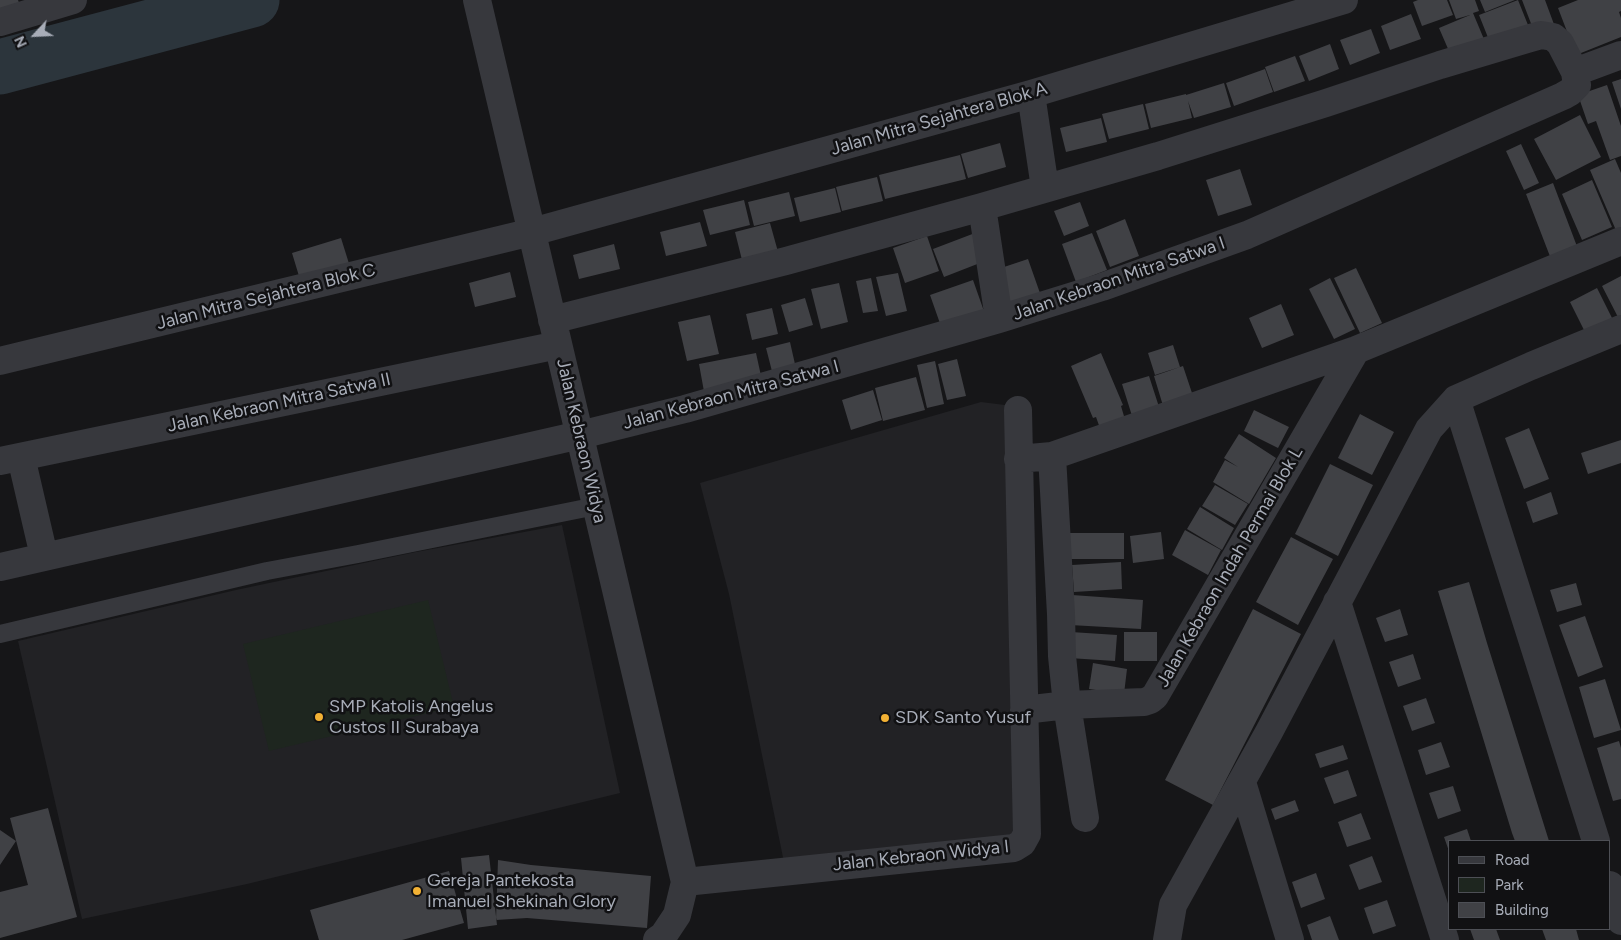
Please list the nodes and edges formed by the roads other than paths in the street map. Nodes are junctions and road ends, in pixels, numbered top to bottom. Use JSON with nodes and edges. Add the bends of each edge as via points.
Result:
{"nodes":[{"id":1,"x":73,"y":0,"type":"edge"},
{"id":2,"x":477,"y":0,"type":"edge"},
{"id":3,"x":1344,"y":0,"type":"edge"},
{"id":4,"x":0,"y":22,"type":"edge"},
{"id":5,"x":1621,"y":54,"type":"edge"},
{"id":6,"x":1575,"y":72,"type":"junction"},
{"id":7,"x":1032,"y":94,"type":"junction"},
{"id":8,"x":1045,"y":188,"type":"junction"},
{"id":9,"x":982,"y":207,"type":"junction"},
{"id":10,"x":532,"y":232,"type":"junction"},
{"id":11,"x":1621,"y":241,"type":"edge"},
{"id":12,"x":999,"y":319,"type":"junction"},
{"id":13,"x":555,"y":332,"type":"junction"},
{"id":14,"x":1620,"y":333,"type":"edge"},
{"id":15,"x":1356,"y":350,"type":"junction"},
{"id":16,"x":0,"y":361,"type":"edge"},
{"id":17,"x":1456,"y":399,"type":"junction"},
{"id":18,"x":1018,"y":410,"type":"dead end"},
{"id":19,"x":580,"y":435,"type":"junction"},
{"id":20,"x":1052,"y":456,"type":"junction"},
{"id":21,"x":11,"y":459,"type":"edge"},
{"id":22,"x":1018,"y":459,"type":"junction"},
{"id":23,"x":596,"y":506,"type":"junction"},
{"id":24,"x":44,"y":556,"type":"junction"},
{"id":25,"x":0,"y":567,"type":"edge"},
{"id":26,"x":1338,"y":602,"type":"junction"},
{"id":27,"x":0,"y":634,"type":"edge"},
{"id":28,"x":1067,"y":705,"type":"junction"},
{"id":29,"x":1024,"y":710,"type":"junction"},
{"id":30,"x":1242,"y":782,"type":"junction"},
{"id":31,"x":1086,"y":818,"type":"dead end"},
{"id":32,"x":1596,"y":840,"type":"edge"},
{"id":33,"x":685,"y":882,"type":"junction"},
{"id":34,"x":1611,"y":888,"type":"edge"},
{"id":35,"x":1621,"y":921,"type":"edge"},
{"id":36,"x":657,"y":940,"type":"edge"},
{"id":37,"x":1167,"y":940,"type":"edge"},
{"id":38,"x":1290,"y":940,"type":"edge"},
{"id":39,"x":1445,"y":940,"type":"edge"}],
"edges":[{"from":1,"to":4,"type":"street"},
{"from":2,"to":10,"type":"street","name":"Jalan Kebraon Widya"},
{"from":3,"to":7,"type":"street","name":"Jalan Mitra Sejahtera Blok A"},
{"from":5,"to":6,"type":"street"},
{"from":6,"to":8,"type":"street","name":"Jalan Kebraon Mitra Satwa II","via":[[1560,43],[1553,37],[1541,36],[1440,65],[1168,153]]},
{"from":6,"to":12,"type":"street","name":"Jalan Kebraon Mitra Satwa I","via":[[1577,85],[1563,96],[1247,235],[1156,269]]},
{"from":7,"to":8,"type":"street"},
{"from":7,"to":10,"type":"street","name":"Jalan Mitra Sejahtera Blok A"},
{"from":8,"to":9,"type":"street","name":"Jalan Kebraon Mitra Satwa II"},
{"from":9,"to":12,"type":"street"},
{"from":9,"to":13,"type":"street","name":"Jalan Kebraon Mitra Satwa II","via":[[786,261]]},
{"from":10,"to":13,"type":"street","name":"Jalan Kebraon Widya"},
{"from":10,"to":16,"type":"street","name":"Jalan Mitra Sejahtera Blok C"},
{"from":11,"to":15,"type":"street"},
{"from":12,"to":19,"type":"street","name":"Jalan Kebraon Mitra Satwa I","via":[[685,409]]},
{"from":13,"to":19,"type":"street","name":"Jalan Kebraon Widya"},
{"from":13,"to":21,"type":"street","name":"Jalan Kebraon Mitra Satwa II"},
{"from":14,"to":17,"type":"street","via":[[1531,366]]},
{"from":15,"to":20,"type":"street"},
{"from":15,"to":28,"type":"street","name":"Jalan Kebraon Indah Permai Blok L","via":[[1155,696],[1144,702]]},
{"from":17,"to":26,"type":"street","via":[[1430,429]]},
{"from":17,"to":32,"type":"street"},
{"from":18,"to":22,"type":"street","name":"Jalan Kebraon Widya I"},
{"from":19,"to":23,"type":"street","name":"Jalan Kebraon Widya"},
{"from":19,"to":24,"type":"street","name":"Jalan Kebraon Mitra Satwa I"},
{"from":20,"to":22,"type":"street"},
{"from":20,"to":28,"type":"street"},
{"from":21,"to":24,"type":"street"},
{"from":22,"to":29,"type":"street","name":"Jalan Kebraon Widya I"},
{"from":23,"to":27,"type":"lane","via":[[267,571]]},
{"from":23,"to":33,"type":"street","name":"Jalan Kebraon Widya"},
{"from":24,"to":25,"type":"street","name":"Jalan Kebraon Mitra Satwa I"},
{"from":26,"to":30,"type":"street"},
{"from":26,"to":39,"type":"street"},
{"from":28,"to":29,"type":"street","name":"Jalan Kebraon Indah Permai Blok L"},
{"from":28,"to":31,"type":"street"},
{"from":29,"to":33,"type":"street","name":"Jalan Kebraon Widya I","via":[[1027,834],[1014,848]]},
{"from":30,"to":37,"type":"street","via":[[1173,904]]},
{"from":30,"to":38,"type":"street"},
{"from":33,"to":36,"type":"street","via":[[676,915]]},
{"from":34,"to":35,"type":"street"}]}
